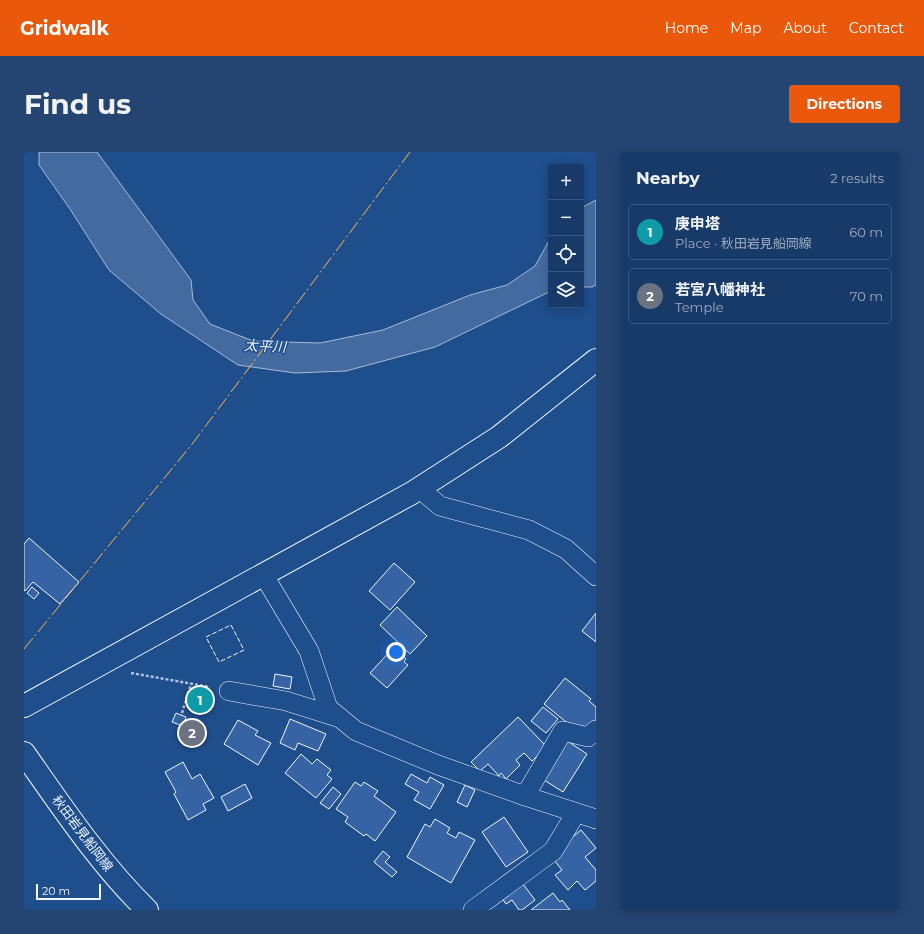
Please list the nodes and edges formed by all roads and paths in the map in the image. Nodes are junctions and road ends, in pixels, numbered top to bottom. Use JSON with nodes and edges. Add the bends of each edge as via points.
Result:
{"nodes":[{"id":1,"x":596,"y":360,"type":"edge"},
{"id":2,"x":420,"y":488,"type":"junction"},
{"id":3,"x":263,"y":574,"type":"junction"},
{"id":4,"x":596,"y":576,"type":"edge"},
{"id":5,"x":131,"y":674,"type":"dead end"},
{"id":6,"x":191,"y":684,"type":"junction"},
{"id":7,"x":229,"y":691,"type":"joint"},
{"id":8,"x":24,"y":706,"type":"edge"},
{"id":9,"x":182,"y":713,"type":"dead end"},
{"id":10,"x":341,"y":719,"type":"junction"},
{"id":11,"x":596,"y":730,"type":"edge"},
{"id":12,"x":24,"y":753,"type":"edge"},
{"id":13,"x":525,"y":796,"type":"junction"},
{"id":14,"x":576,"y":813,"type":"junction"},
{"id":15,"x":596,"y":819,"type":"edge"},
{"id":16,"x":147,"y":910,"type":"edge"},
{"id":17,"x":473,"y":910,"type":"edge"}],
"edges":[{"from":1,"to":2,"type":"street","via":[[499,437]]},
{"from":2,"to":3,"type":"street"},
{"from":2,"to":4,"type":"street","via":[[440,506],[529,530],[566,549]]},
{"from":3,"to":8,"type":"street"},
{"from":3,"to":10,"type":"street","via":[[309,651],[328,708]]},
{"from":5,"to":6,"type":"path"},
{"from":6,"to":7,"type":"path"},
{"from":6,"to":9,"type":"path"},
{"from":7,"to":10,"type":"street","via":[[286,701]]},
{"from":10,"to":13,"type":"street","via":[[356,731],[438,765]]},
{"from":11,"to":13,"type":"street","via":[[588,737],[563,730]]},
{"from":12,"to":16,"type":"street","name":"秋田岩見船岡線","via":[[83,838]]},
{"from":13,"to":14,"type":"street"},
{"from":14,"to":15,"type":"street"},
{"from":14,"to":17,"type":"street","via":[[553,851]]}]}
